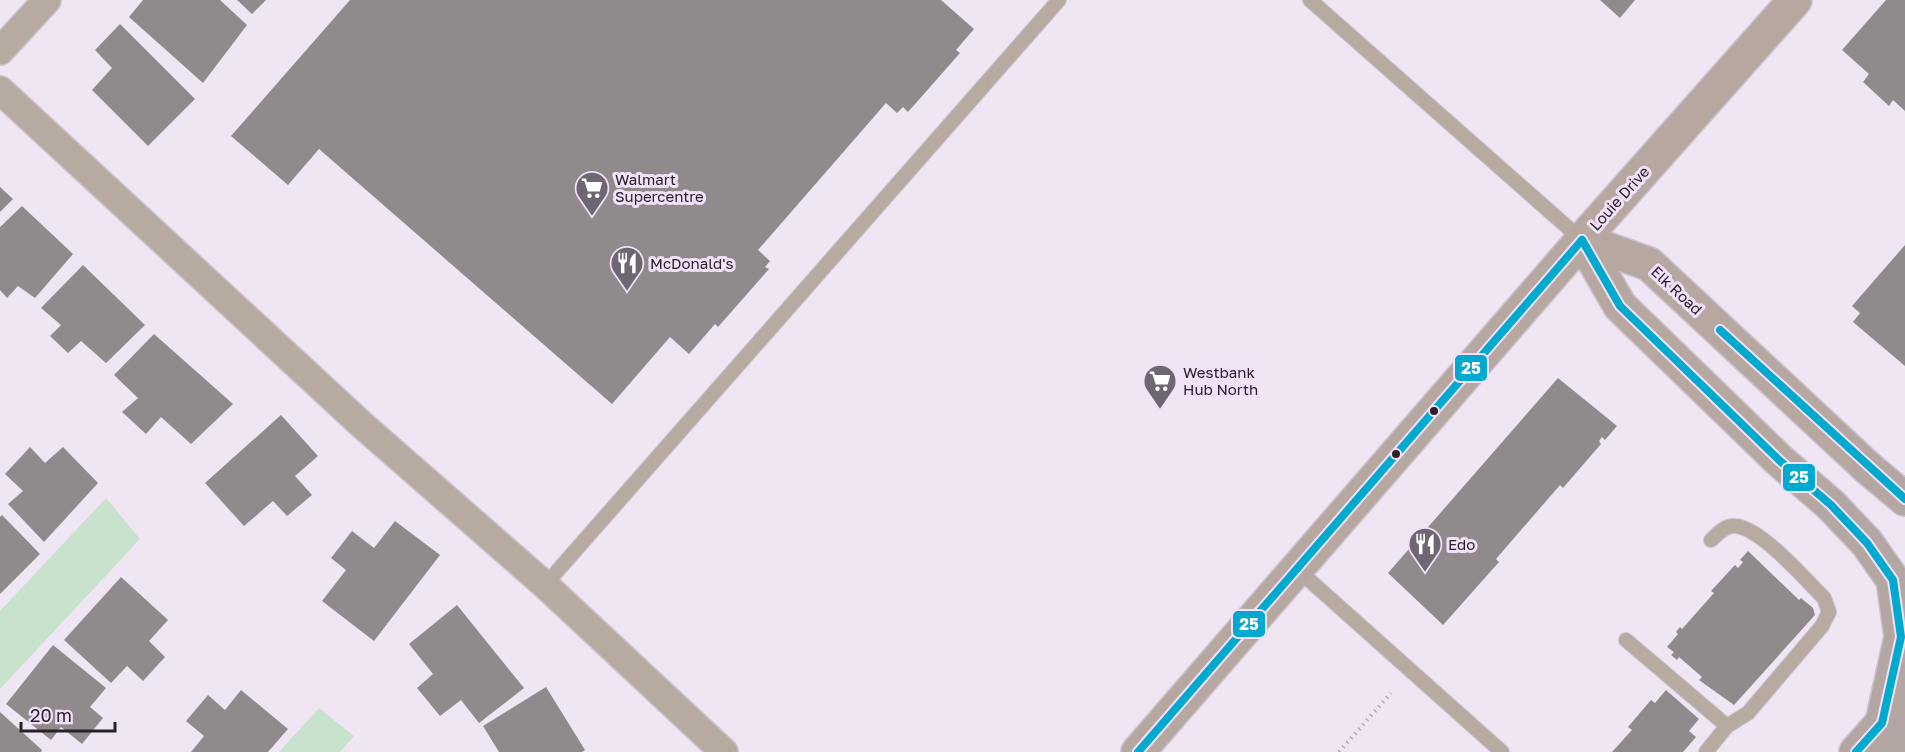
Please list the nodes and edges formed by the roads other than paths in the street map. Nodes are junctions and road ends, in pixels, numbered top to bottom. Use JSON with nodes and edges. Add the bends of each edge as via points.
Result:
{"nodes":[{"id":1,"x":47,"y":0,"type":"edge"},
{"id":2,"x":1059,"y":0,"type":"edge"},
{"id":3,"x":1310,"y":0,"type":"edge"},
{"id":4,"x":1795,"y":0,"type":"edge"},
{"id":5,"x":0,"y":51,"type":"edge"},
{"id":6,"x":0,"y":90,"type":"edge"},
{"id":7,"x":1582,"y":240,"type":"junction"},
{"id":8,"x":1868,"y":468,"type":"junction"},
{"id":9,"x":1905,"y":483,"type":"edge"},
{"id":10,"x":1905,"y":499,"type":"edge"},
{"id":11,"x":1831,"y":505,"type":"joint"},
{"id":12,"x":1711,"y":540,"type":"dead end"},
{"id":13,"x":1298,"y":570,"type":"junction"},
{"id":14,"x":545,"y":585,"type":"junction"},
{"id":15,"x":1626,"y":640,"type":"dead end"},
{"id":16,"x":1905,"y":697,"type":"edge"},
{"id":17,"x":1727,"y":726,"type":"junction"},
{"id":18,"x":1893,"y":738,"type":"edge"},
{"id":19,"x":724,"y":752,"type":"edge"},
{"id":20,"x":1138,"y":752,"type":"edge"},
{"id":21,"x":1502,"y":752,"type":"edge"},
{"id":22,"x":1706,"y":752,"type":"edge"},
{"id":23,"x":1856,"y":752,"type":"edge"}],
"edges":[{"from":1,"to":5,"type":"street"},
{"from":2,"to":14,"type":"lane"},
{"from":3,"to":7,"type":"lane"},
{"from":4,"to":7,"type":"street","name":"Louie Drive"},
{"from":6,"to":14,"type":"street","via":[[361,424]]},
{"from":7,"to":8,"type":"street","name":"Elk Road","via":[[1649,264]]},
{"from":7,"to":11,"type":"street","via":[[1620,306]]},
{"from":7,"to":13,"type":"street","name":"Louie Drive"},
{"from":8,"to":9,"type":"highway"},
{"from":8,"to":10,"type":"highway"},
{"from":11,"to":18,"type":"highway","via":[[1867,543],[1893,580],[1901,636]]},
{"from":12,"to":17,"type":"lane","via":[[1733,525],[1751,529],[1824,598],[1828,612],[1822,626],[1748,713]]},
{"from":13,"to":20,"type":"street","name":"Louie Drive"},
{"from":13,"to":21,"type":"lane"},
{"from":14,"to":19,"type":"street"},
{"from":15,"to":17,"type":"lane"},
{"from":16,"to":18,"type":"highway"},
{"from":17,"to":22,"type":"lane"},
{"from":18,"to":23,"type":"highway"}]}
